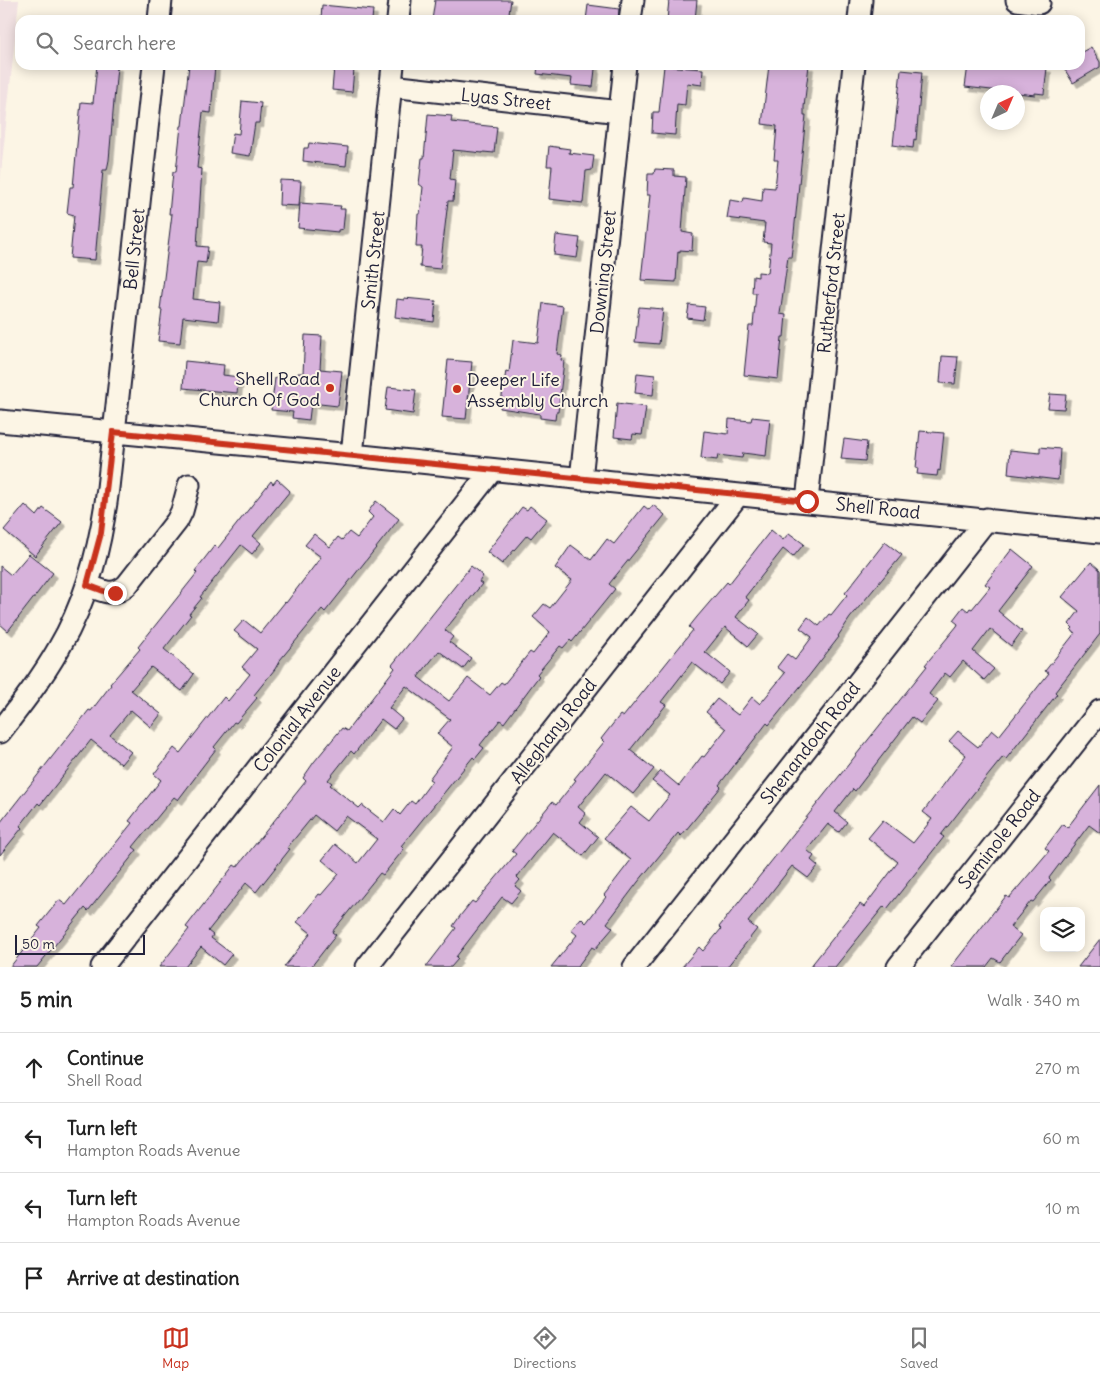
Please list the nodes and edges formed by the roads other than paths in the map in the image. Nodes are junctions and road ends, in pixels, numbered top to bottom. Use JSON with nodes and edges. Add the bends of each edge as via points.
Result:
{"nodes":[{"id":1,"x":161,"y":0,"type":"edge"},
{"id":2,"x":400,"y":0,"type":"edge"},
{"id":3,"x":632,"y":0,"type":"edge"},
{"id":4,"x":861,"y":0,"type":"edge"},
{"id":5,"x":1017,"y":0,"type":"edge"},
{"id":6,"x":1039,"y":3,"type":"dead end"},
{"id":7,"x":160,"y":15,"type":"edge"},
{"id":8,"x":398,"y":15,"type":"edge"},
{"id":9,"x":630,"y":15,"type":"edge"},
{"id":10,"x":860,"y":15,"type":"edge"},
{"id":11,"x":153,"y":70,"type":"edge"},
{"id":12,"x":393,"y":70,"type":"edge"},
{"id":13,"x":625,"y":70,"type":"edge"},
{"id":14,"x":853,"y":70,"type":"edge"},
{"id":15,"x":391,"y":86,"type":"junction"},
{"id":16,"x":620,"y":112,"type":"junction"},
{"id":17,"x":0,"y":421,"type":"edge"},
{"id":18,"x":113,"y":432,"type":"junction"},
{"id":19,"x":352,"y":455,"type":"junction"},
{"id":20,"x":492,"y":470,"type":"junction"},
{"id":21,"x":581,"y":479,"type":"junction"},
{"id":22,"x":189,"y":485,"type":"dead end"},
{"id":23,"x":738,"y":495,"type":"junction"},
{"id":24,"x":807,"y":501,"type":"junction"},
{"id":25,"x":987,"y":519,"type":"junction"},
{"id":26,"x":1100,"y":532,"type":"edge"},
{"id":27,"x":87,"y":585,"type":"junction"},
{"id":28,"x":1100,"y":711,"type":"edge"},
{"id":29,"x":0,"y":732,"type":"edge"},
{"id":30,"x":102,"y":967,"type":"edge"},
{"id":31,"x":367,"y":967,"type":"edge"},
{"id":32,"x":634,"y":967,"type":"edge"},
{"id":33,"x":898,"y":967,"type":"edge"}],
"edges":[{"from":1,"to":7,"type":"street"},
{"from":2,"to":8,"type":"street"},
{"from":3,"to":9,"type":"street"},
{"from":4,"to":10,"type":"street"},
{"from":5,"to":6,"type":"street"},
{"from":11,"to":18,"type":"street","name":"Bell Street"},
{"from":12,"to":15,"type":"street","name":"Smith Street"},
{"from":13,"to":16,"type":"street","name":"Downing Street"},
{"from":14,"to":24,"type":"street","name":"Rutherford Street"},
{"from":15,"to":16,"type":"street","name":"Lyas Street"},
{"from":15,"to":19,"type":"street","name":"Smith Street"},
{"from":16,"to":21,"type":"street","name":"Downing Street"},
{"from":17,"to":18,"type":"street","name":"Shell Road"},
{"from":18,"to":19,"type":"street","name":"Shell Road"},
{"from":18,"to":27,"type":"street","name":"Bell Street","via":[[101,533]]},
{"from":19,"to":20,"type":"street","name":"Shell Road"},
{"from":20,"to":21,"type":"street","name":"Shell Road"},
{"from":20,"to":30,"type":"street","name":"Colonial Avenue"},
{"from":21,"to":23,"type":"street","name":"Shell Road"},
{"from":22,"to":27,"type":"street","via":[[177,521],[120,592],[112,593]]},
{"from":23,"to":24,"type":"street","name":"Shell Road"},
{"from":23,"to":31,"type":"street","name":"Alleghany Road"},
{"from":24,"to":25,"type":"street","name":"Shell Road"},
{"from":25,"to":26,"type":"street","name":"Shell Road"},
{"from":25,"to":32,"type":"street","name":"Shenandoah Road"},
{"from":27,"to":29,"type":"street","name":"Bell Street","via":[[60,647],[25,701]]},
{"from":28,"to":33,"type":"street","name":"Seminole Road"}]}
